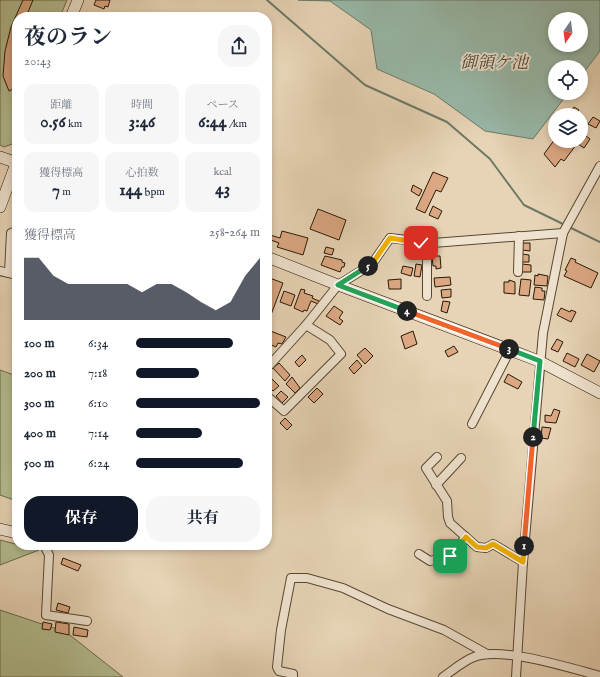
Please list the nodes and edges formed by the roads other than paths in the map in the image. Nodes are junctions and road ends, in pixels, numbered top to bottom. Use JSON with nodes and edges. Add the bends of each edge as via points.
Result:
{"nodes":[{"id":1,"x":78,"y":0,"type":"edge"},
{"id":2,"x":73,"y":12,"type":"edge"},
{"id":3,"x":0,"y":157,"type":"edge"},
{"id":4,"x":12,"y":161,"type":"edge"},
{"id":5,"x":600,"y":166,"type":"edge"},
{"id":6,"x":12,"y":175,"type":"edge"},
{"id":7,"x":0,"y":207,"type":"edge"},
{"id":8,"x":12,"y":233,"type":"edge"},
{"id":9,"x":563,"y":233,"type":"junction"},
{"id":10,"x":519,"y":236,"type":"junction"},
{"id":11,"x":427,"y":243,"type":"junction"},
{"id":12,"x":12,"y":254,"type":"edge"},
{"id":13,"x":272,"y":259,"type":"edge"},
{"id":14,"x":0,"y":271,"type":"edge"},
{"id":15,"x":518,"y":272,"type":"dead end"},
{"id":16,"x":12,"y":274,"type":"edge"},
{"id":17,"x":338,"y":285,"type":"junction"},
{"id":18,"x":427,"y":296,"type":"dead end"},
{"id":19,"x":306,"y":325,"type":"junction"},
{"id":20,"x":510,"y":350,"type":"junction"},
{"id":21,"x":540,"y":361,"type":"junction"},
{"id":22,"x":272,"y":362,"type":"edge"},
{"id":23,"x":600,"y":393,"type":"edge"},
{"id":24,"x":272,"y":400,"type":"edge"},
{"id":25,"x":472,"y":424,"type":"dead end"},
{"id":26,"x":437,"y":457,"type":"dead end"},
{"id":27,"x":461,"y":458,"type":"dead end"},
{"id":28,"x":436,"y":486,"type":"junction"},
{"id":29,"x":0,"y":529,"type":"edge"},
{"id":30,"x":12,"y":532,"type":"edge"},
{"id":31,"x":466,"y":537,"type":"junction"},
{"id":32,"x":46,"y":550,"type":"edge"},
{"id":33,"x":420,"y":554,"type":"dead end"},
{"id":34,"x":523,"y":562,"type":"junction"},
{"id":35,"x":87,"y":621,"type":"dead end"},
{"id":36,"x":487,"y":654,"type":"junction"},
{"id":37,"x":516,"y":656,"type":"junction"},
{"id":38,"x":600,"y":676,"type":"edge"},
{"id":39,"x":293,"y":677,"type":"edge"},
{"id":40,"x":443,"y":677,"type":"edge"},
{"id":41,"x":516,"y":677,"type":"edge"}],
"edges":[{"from":1,"to":2,"type":"street"},
{"from":3,"to":4,"type":"street"},
{"from":5,"to":9,"type":"street"},
{"from":6,"to":7,"type":"street"},
{"from":8,"to":12,"type":"street"},
{"from":9,"to":10,"type":"street"},
{"from":9,"to":21,"type":"street"},
{"from":10,"to":11,"type":"street"},
{"from":10,"to":15,"type":"street"},
{"from":11,"to":17,"type":"street","via":[[390,238],[372,264]]},
{"from":11,"to":18,"type":"street"},
{"from":13,"to":17,"type":"street"},
{"from":14,"to":16,"type":"street"},
{"from":17,"to":19,"type":"street"},
{"from":17,"to":20,"type":"street"},
{"from":19,"to":22,"type":"street"},
{"from":19,"to":24,"type":"street","via":[[330,340],[341,354],[284,411]]},
{"from":20,"to":21,"type":"street"},
{"from":20,"to":25,"type":"street"},
{"from":21,"to":23,"type":"street"},
{"from":21,"to":34,"type":"street"},
{"from":26,"to":28,"type":"street","via":[[426,468]]},
{"from":27,"to":28,"type":"street"},
{"from":28,"to":31,"type":"street","via":[[447,501],[450,523]]},
{"from":29,"to":30,"type":"street"},
{"from":31,"to":33,"type":"street","via":[[450,556],[430,561]]},
{"from":31,"to":34,"type":"street","via":[[477,547],[486,548],[493,544]]},
{"from":32,"to":35,"type":"street","via":[[49,555],[46,615]]},
{"from":34,"to":37,"type":"street"},
{"from":36,"to":37,"type":"street"},
{"from":36,"to":39,"type":"street","via":[[444,630],[388,609],[343,588],[307,578],[291,578],[277,667],[279,671],[293,674]]},
{"from":36,"to":40,"type":"street","via":[[473,657]]},
{"from":37,"to":38,"type":"street"},
{"from":37,"to":41,"type":"street"}]}
